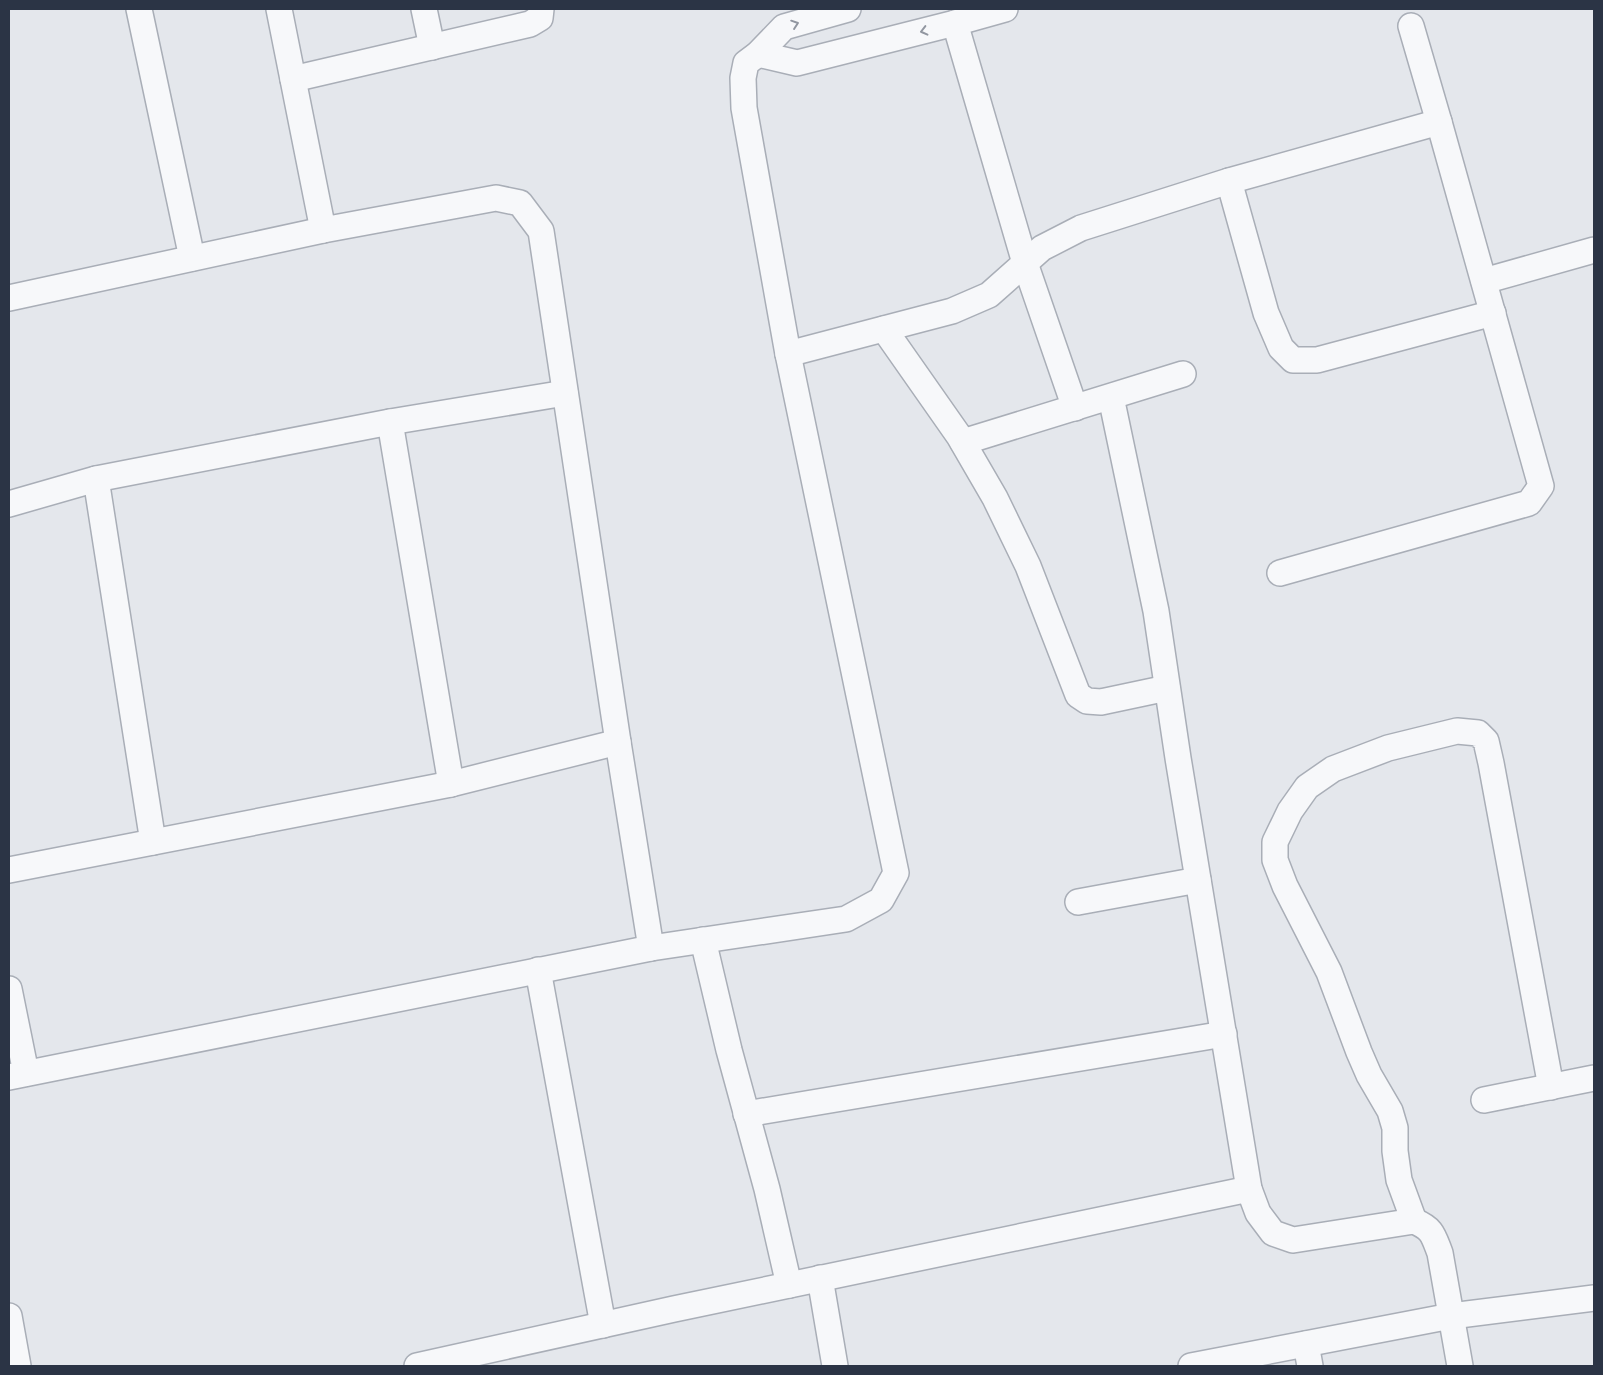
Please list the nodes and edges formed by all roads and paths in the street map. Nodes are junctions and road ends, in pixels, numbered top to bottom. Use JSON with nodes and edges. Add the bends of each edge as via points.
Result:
{"nodes":[{"id":1,"x":139,"y":9,"type":"edge"},
{"id":2,"x":279,"y":9,"type":"edge"},
{"id":3,"x":424,"y":9,"type":"edge"},
{"id":4,"x":541,"y":9,"type":"edge"},
{"id":5,"x":848,"y":9,"type":"edge"},
{"id":6,"x":1005,"y":9,"type":"edge"},
{"id":7,"x":955,"y":23,"type":"junction"},
{"id":8,"x":1411,"y":26,"type":"dead end"},
{"id":9,"x":432,"y":47,"type":"junction"},
{"id":10,"x":758,"y":54,"type":"junction"},
{"id":11,"x":293,"y":79,"type":"junction"},
{"id":12,"x":1439,"y":122,"type":"junction"},
{"id":13,"x":1228,"y":181,"type":"junction"},
{"id":14,"x":323,"y":230,"type":"junction"},
{"id":15,"x":1594,"y":250,"type":"edge"},
{"id":16,"x":192,"y":258,"type":"junction"},
{"id":17,"x":1025,"y":263,"type":"junction"},
{"id":18,"x":1484,"y":281,"type":"junction"},
{"id":19,"x":9,"y":298,"type":"edge"},
{"id":20,"x":1493,"y":313,"type":"junction"},
{"id":21,"x":884,"y":329,"type":"junction"},
{"id":22,"x":788,"y":354,"type":"junction"},
{"id":23,"x":1183,"y":374,"type":"dead end"},
{"id":24,"x":566,"y":393,"type":"junction"},
{"id":25,"x":1111,"y":397,"type":"junction"},
{"id":26,"x":1075,"y":408,"type":"junction"},
{"id":27,"x":390,"y":422,"type":"junction"},
{"id":28,"x":963,"y":442,"type":"junction"},
{"id":29,"x":96,"y":479,"type":"junction"},
{"id":30,"x":9,"y":504,"type":"edge"},
{"id":31,"x":1280,"y":573,"type":"dead end"},
{"id":32,"x":1167,"y":688,"type":"junction"},
{"id":33,"x":618,"y":742,"type":"junction"},
{"id":34,"x":451,"y":784,"type":"junction"},
{"id":35,"x":153,"y":842,"type":"junction"},
{"id":36,"x":9,"y":870,"type":"edge"},
{"id":37,"x":1198,"y":880,"type":"junction"},
{"id":38,"x":1078,"y":902,"type":"dead end"},
{"id":39,"x":703,"y":940,"type":"junction"},
{"id":40,"x":651,"y":948,"type":"junction"},
{"id":41,"x":538,"y":970,"type":"junction"},
{"id":42,"x":9,"y":989,"type":"edge"},
{"id":43,"x":1224,"y":1034,"type":"junction"},
{"id":44,"x":17,"y":1075,"type":"edge"},
{"id":45,"x":1594,"y":1078,"type":"edge"},
{"id":46,"x":1551,"y":1086,"type":"junction"},
{"id":47,"x":1484,"y":1100,"type":"dead end"},
{"id":48,"x":746,"y":1114,"type":"junction"},
{"id":49,"x":1249,"y":1189,"type":"junction"},
{"id":50,"x":1414,"y":1221,"type":"junction"},
{"id":51,"x":820,"y":1278,"type":"junction"},
{"id":52,"x":789,"y":1285,"type":"junction"},
{"id":53,"x":1594,"y":1298,"type":"edge"},
{"id":54,"x":9,"y":1316,"type":"edge"},
{"id":55,"x":1451,"y":1316,"type":"junction"},
{"id":56,"x":603,"y":1325,"type":"junction"},
{"id":57,"x":1308,"y":1355,"type":"edge"},
{"id":58,"x":18,"y":1366,"type":"edge"},
{"id":59,"x":417,"y":1366,"type":"edge"},
{"id":60,"x":835,"y":1366,"type":"edge"},
{"id":61,"x":1191,"y":1366,"type":"edge"},
{"id":62,"x":1460,"y":1366,"type":"edge"}],
"edges":[{"from":1,"to":16,"type":"street"},
{"from":2,"to":11,"type":"street"},
{"from":3,"to":9,"type":"street"},
{"from":4,"to":9,"type":"street","via":[[540,18],[530,24]]},
{"from":10,"to":5,"type":"street","one_way":true,"via":[[784,27]]},
{"from":6,"to":7,"type":"street"},
{"from":7,"to":10,"type":"street","one_way":true,"via":[[796,63]]},
{"from":7,"to":17,"type":"street"},
{"from":8,"to":12,"type":"street"},
{"from":9,"to":11,"type":"street"},
{"from":10,"to":22,"type":"street","via":[[746,63],[744,108]]},
{"from":11,"to":14,"type":"street"},
{"from":12,"to":13,"type":"street"},
{"from":12,"to":18,"type":"street"},
{"from":13,"to":17,"type":"street","via":[[1081,228],[1042,248]]},
{"from":13,"to":20,"type":"street","via":[[1266,313],[1281,348],[1294,360],[1317,360]]},
{"from":14,"to":16,"type":"street"},
{"from":14,"to":24,"type":"street","via":[[496,198],[520,203],[541,231]]},
{"from":15,"to":18,"type":"street"},
{"from":16,"to":19,"type":"street"},
{"from":17,"to":21,"type":"street","via":[[989,295],[952,311]]},
{"from":17,"to":26,"type":"street"},
{"from":18,"to":20,"type":"street"},
{"from":20,"to":31,"type":"street","via":[[1541,486],[1529,503]]},
{"from":21,"to":22,"type":"street"},
{"from":21,"to":28,"type":"street"},
{"from":22,"to":39,"type":"street","via":[[896,874],[881,900],[846,919]]},
{"from":23,"to":25,"type":"street"},
{"from":24,"to":27,"type":"street"},
{"from":24,"to":33,"type":"street"},
{"from":25,"to":26,"type":"street"},
{"from":25,"to":32,"type":"street","via":[[1156,611]]},
{"from":26,"to":28,"type":"street"},
{"from":27,"to":29,"type":"street"},
{"from":27,"to":34,"type":"street"},
{"from":28,"to":32,"type":"street","via":[[1028,566],[1078,695],[1086,701],[1100,702]]},
{"from":29,"to":30,"type":"street"},
{"from":29,"to":35,"type":"street"},
{"from":32,"to":37,"type":"street"},
{"from":33,"to":34,"type":"street"},
{"from":33,"to":40,"type":"street"},
{"from":34,"to":35,"type":"street"},
{"from":35,"to":36,"type":"street"},
{"from":37,"to":38,"type":"street"},
{"from":37,"to":43,"type":"street"},
{"from":39,"to":40,"type":"street"},
{"from":39,"to":48,"type":"street"},
{"from":40,"to":41,"type":"street"},
{"from":41,"to":44,"type":"street"},
{"from":41,"to":56,"type":"street"},
{"from":42,"to":44,"type":"street"},
{"from":43,"to":48,"type":"street"},
{"from":43,"to":49,"type":"street"},
{"from":45,"to":46,"type":"street"},
{"from":46,"to":47,"type":"street"},
{"from":46,"to":50,"type":"street","via":[[1486,741],[1478,733],[1457,731],[1388,748],[1333,769],[1307,787],[1290,811],[1276,842],[1275,860],[1329,972],[1369,1075],[1390,1110],[1395,1128],[1399,1180]]},
{"from":48,"to":52,"type":"street"},
{"from":49,"to":50,"type":"street","via":[[1258,1213],[1273,1233],[1293,1240]]},
{"from":49,"to":51,"type":"street"},
{"from":50,"to":55,"type":"street","via":[[1426,1226],[1434,1236]]},
{"from":51,"to":52,"type":"street"},
{"from":51,"to":60,"type":"street"},
{"from":52,"to":56,"type":"street"},
{"from":53,"to":55,"type":"street"},
{"from":54,"to":58,"type":"street"},
{"from":55,"to":57,"type":"street"},
{"from":55,"to":62,"type":"street"},
{"from":56,"to":59,"type":"street"},
{"from":57,"to":61,"type":"street"}]}
